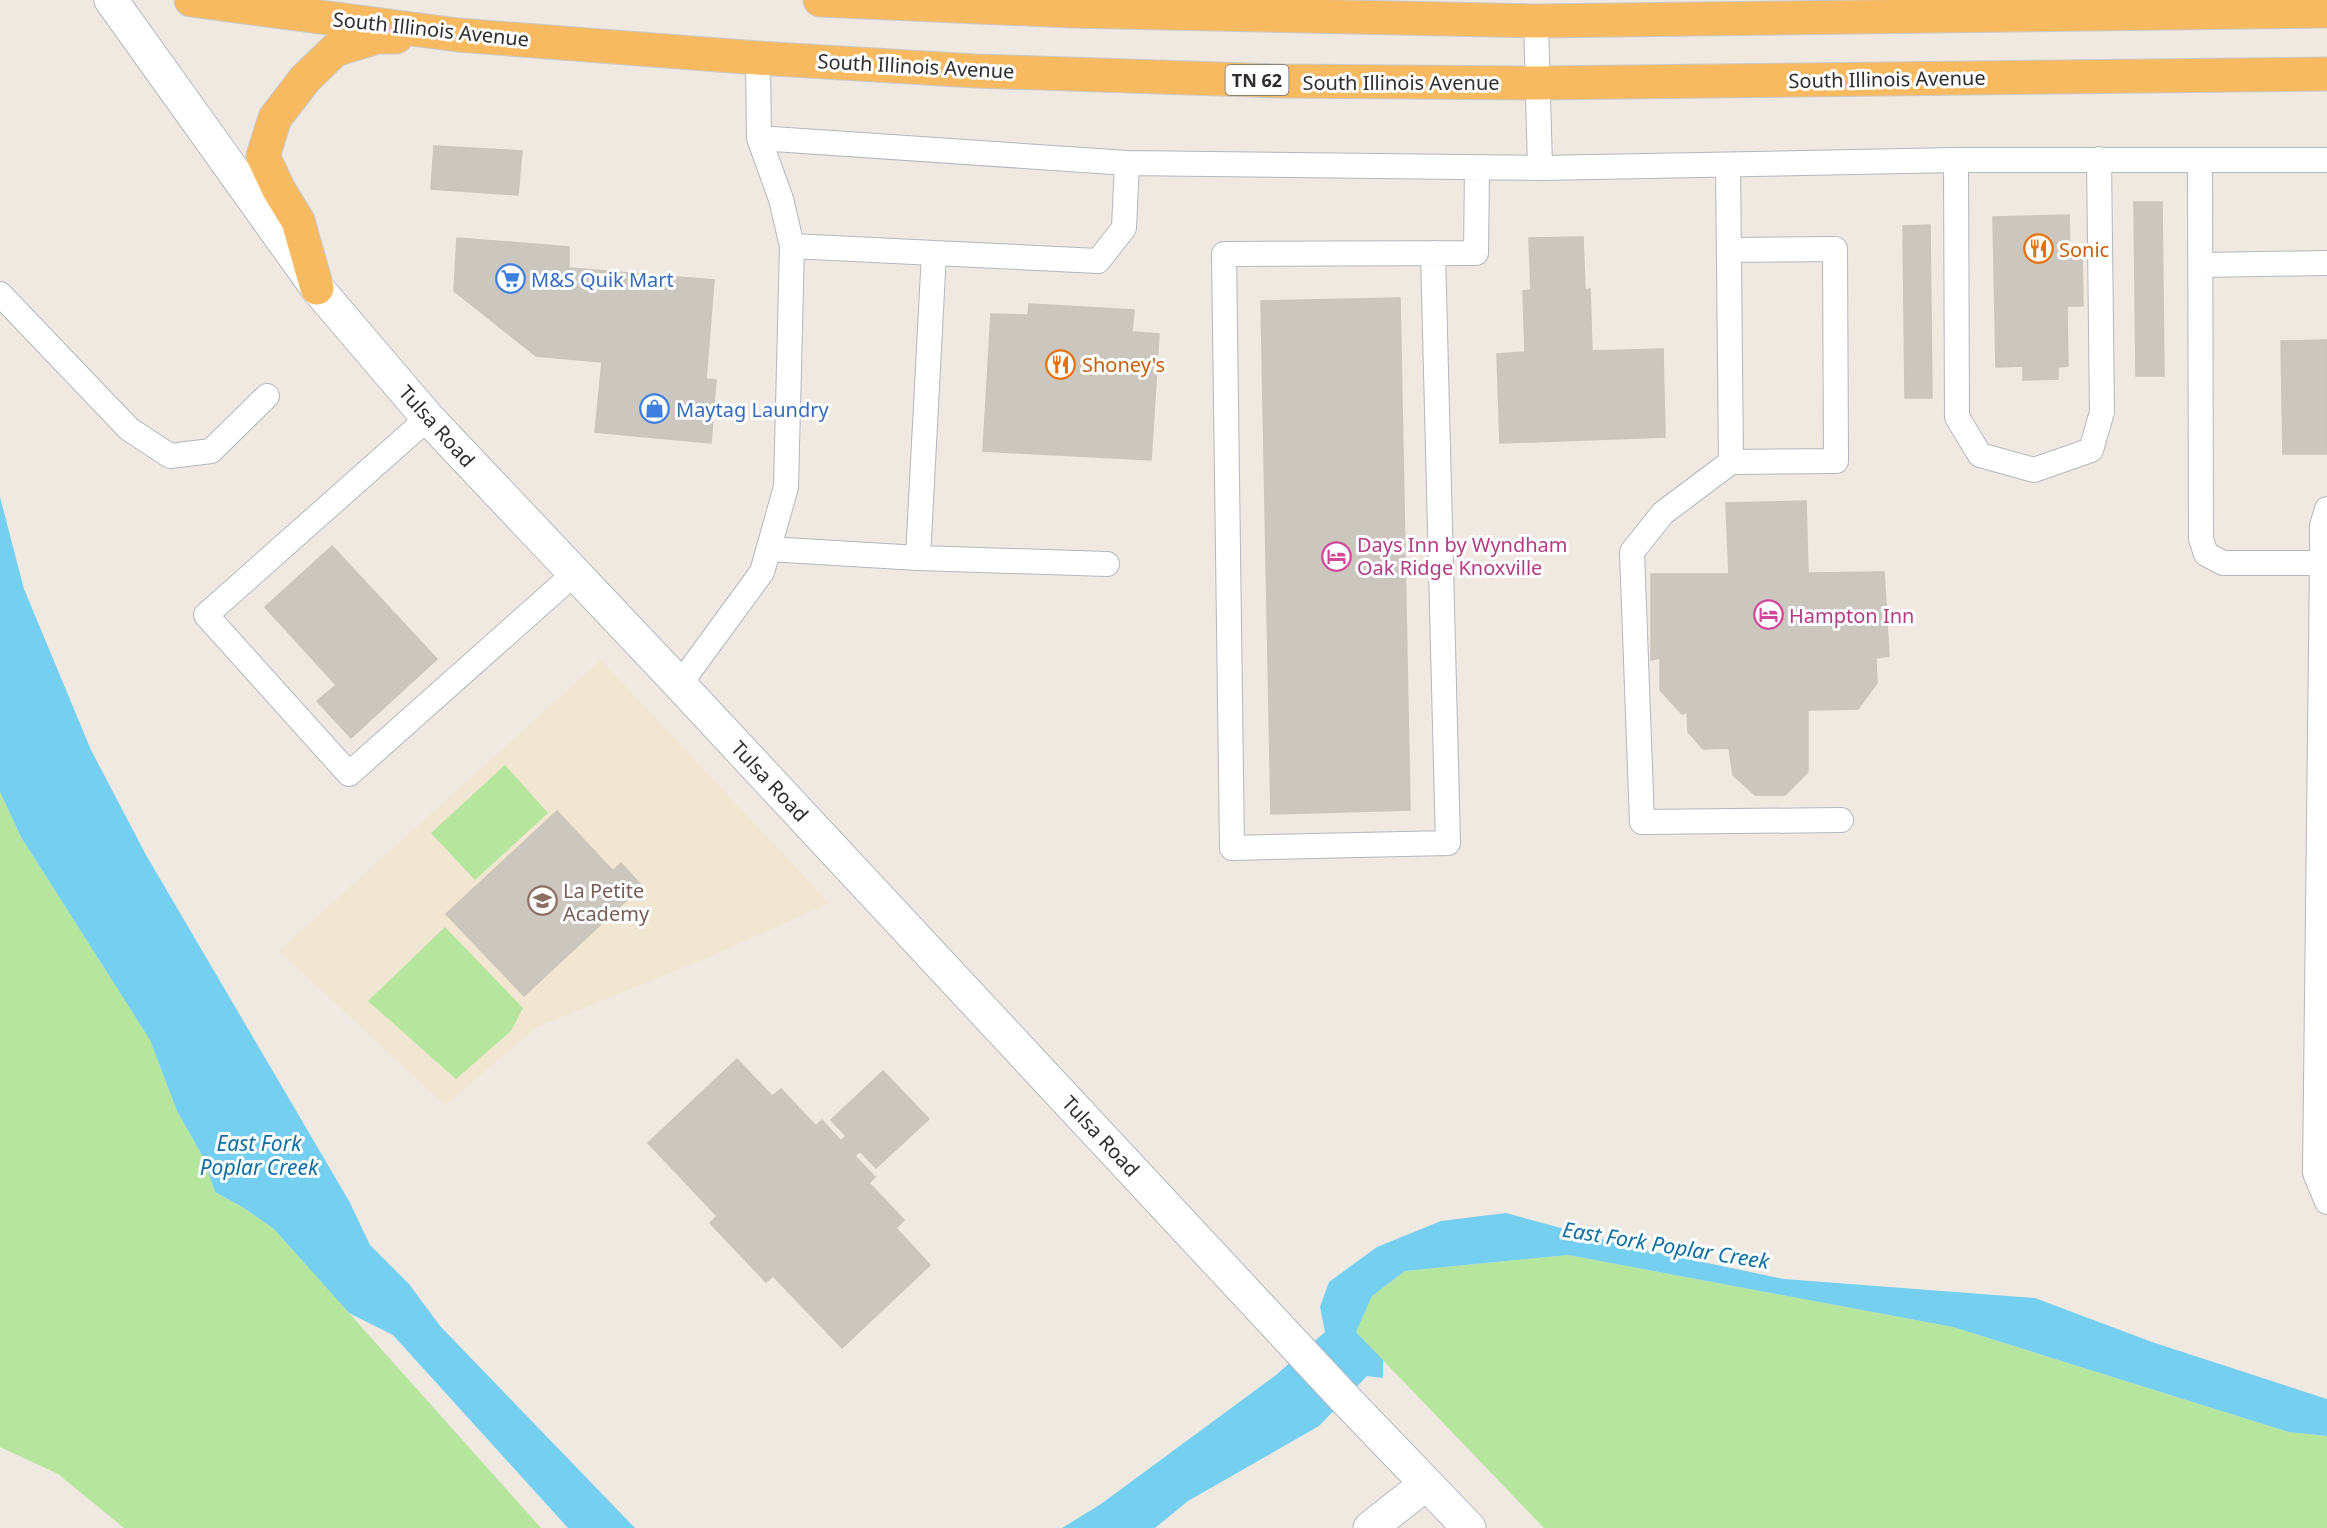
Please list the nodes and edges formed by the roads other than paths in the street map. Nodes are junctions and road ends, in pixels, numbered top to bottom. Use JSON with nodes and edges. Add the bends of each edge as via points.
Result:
{"nodes":[{"id":1,"x":111,"y":0,"type":"edge"},
{"id":2,"x":191,"y":0,"type":"edge"},
{"id":3,"x":820,"y":0,"type":"edge"},
{"id":4,"x":2327,"y":11,"type":"edge"},
{"id":5,"x":1536,"y":21,"type":"junction"},
{"id":6,"x":458,"y":35,"type":"junction"},
{"id":7,"x":758,"y":58,"type":"junction"},
{"id":8,"x":2327,"y":74,"type":"edge"},
{"id":9,"x":1537,"y":83,"type":"junction"},
{"id":10,"x":759,"y":138,"type":"junction"},
{"id":11,"x":2098,"y":159,"type":"junction"},
{"id":12,"x":1956,"y":160,"type":"junction"},
{"id":13,"x":2200,"y":160,"type":"junction"},
{"id":14,"x":2327,"y":160,"type":"edge"},
{"id":15,"x":1127,"y":163,"type":"junction"},
{"id":16,"x":1728,"y":165,"type":"junction"},
{"id":17,"x":1477,"y":168,"type":"junction"},
{"id":18,"x":1540,"y":168,"type":"junction"},
{"id":19,"x":792,"y":246,"type":"junction"},
{"id":20,"x":1729,"y":250,"type":"junction"},
{"id":21,"x":934,"y":253,"type":"junction"},
{"id":22,"x":1433,"y":253,"type":"junction"},
{"id":23,"x":2327,"y":263,"type":"edge"},
{"id":24,"x":2201,"y":265,"type":"junction"},
{"id":25,"x":317,"y":288,"type":"junction"},
{"id":26,"x":0,"y":294,"type":"edge"},
{"id":27,"x":267,"y":396,"type":"dead end"},
{"id":28,"x":428,"y":418,"type":"junction"},
{"id":29,"x":1731,"y":462,"type":"junction"},
{"id":30,"x":2327,"y":509,"type":"edge"},
{"id":31,"x":769,"y":549,"type":"junction"},
{"id":32,"x":918,"y":558,"type":"junction"},
{"id":33,"x":2324,"y":562,"type":"edge"},
{"id":34,"x":1107,"y":564,"type":"dead end"},
{"id":35,"x":575,"y":573,"type":"junction"},
{"id":36,"x":680,"y":684,"type":"junction"},
{"id":37,"x":1841,"y":820,"type":"dead end"},
{"id":38,"x":2327,"y":1202,"type":"edge"},
{"id":39,"x":1426,"y":1484,"type":"junction"},
{"id":40,"x":1370,"y":1528,"type":"edge"},
{"id":41,"x":1468,"y":1528,"type":"edge"}],
"edges":[{"from":1,"to":25,"type":"street","name":"Tulsa Road"},
{"from":2,"to":6,"type":"highway","name":"South Illinois Avenue","number":"TN 62"},
{"from":3,"to":5,"type":"highway","via":[[1072,11]]},
{"from":4,"to":5,"type":"highway"},
{"from":5,"to":9,"type":"lane"},
{"from":6,"to":7,"type":"highway","name":"South Illinois Avenue","number":"TN 62"},
{"from":6,"to":25,"type":"highway","via":[[377,38],[335,50],[305,79],[275,118],[263,156],[297,221]]},
{"from":7,"to":9,"type":"highway","name":"South Illinois Avenue","number":"TN 62","via":[[976,71]]},
{"from":7,"to":10,"type":"lane"},
{"from":8,"to":9,"type":"highway","name":"South Illinois Avenue","number":"TN 62"},
{"from":9,"to":18,"type":"lane"},
{"from":10,"to":15,"type":"lane"},
{"from":10,"to":19,"type":"lane","via":[[781,199]]},
{"from":11,"to":12,"type":"lane"},
{"from":11,"to":12,"type":"lane","via":[[2102,412],[2091,450],[2034,470],[1980,455],[1957,417]]},
{"from":11,"to":13,"type":"lane"},
{"from":12,"to":16,"type":"lane"},
{"from":13,"to":14,"type":"lane"},
{"from":13,"to":24,"type":"lane"},
{"from":15,"to":17,"type":"lane"},
{"from":15,"to":21,"type":"lane","via":[[1124,228],[1098,261]]},
{"from":16,"to":18,"type":"lane"},
{"from":16,"to":20,"type":"lane"},
{"from":17,"to":18,"type":"lane"},
{"from":17,"to":22,"type":"lane","via":[[1476,253]]},
{"from":19,"to":21,"type":"lane"},
{"from":19,"to":31,"type":"lane","via":[[786,487]]},
{"from":20,"to":29,"type":"lane"},
{"from":20,"to":29,"type":"lane","via":[[1834,249],[1835,319],[1836,461]]},
{"from":21,"to":32,"type":"lane"},
{"from":22,"to":22,"type":"lane","via":[[1224,254],[1232,848],[1448,843]]},
{"from":23,"to":24,"type":"lane"},
{"from":24,"to":33,"type":"lane","via":[[2201,539],[2206,554],[2223,563]]},
{"from":25,"to":28,"type":"street","name":"Tulsa Road"},
{"from":26,"to":27,"type":"lane","via":[[129,429],[171,456],[211,451]]},
{"from":28,"to":35,"type":"street","name":"Tulsa Road"},
{"from":28,"to":35,"type":"lane","via":[[207,615],[349,774]]},
{"from":29,"to":37,"type":"lane","via":[[1663,513],[1632,552],[1642,822]]},
{"from":30,"to":33,"type":"lane","via":[[2322,526]]},
{"from":31,"to":32,"type":"lane"},
{"from":31,"to":36,"type":"lane","via":[[762,572]]},
{"from":32,"to":34,"type":"lane"},
{"from":33,"to":38,"type":"lane","via":[[2315,1173]]},
{"from":35,"to":36,"type":"street","name":"Tulsa Road"},
{"from":36,"to":39,"type":"street","name":"Tulsa Road"},
{"from":39,"to":40,"type":"street"},
{"from":39,"to":41,"type":"street","name":"Tulsa Road"}]}
